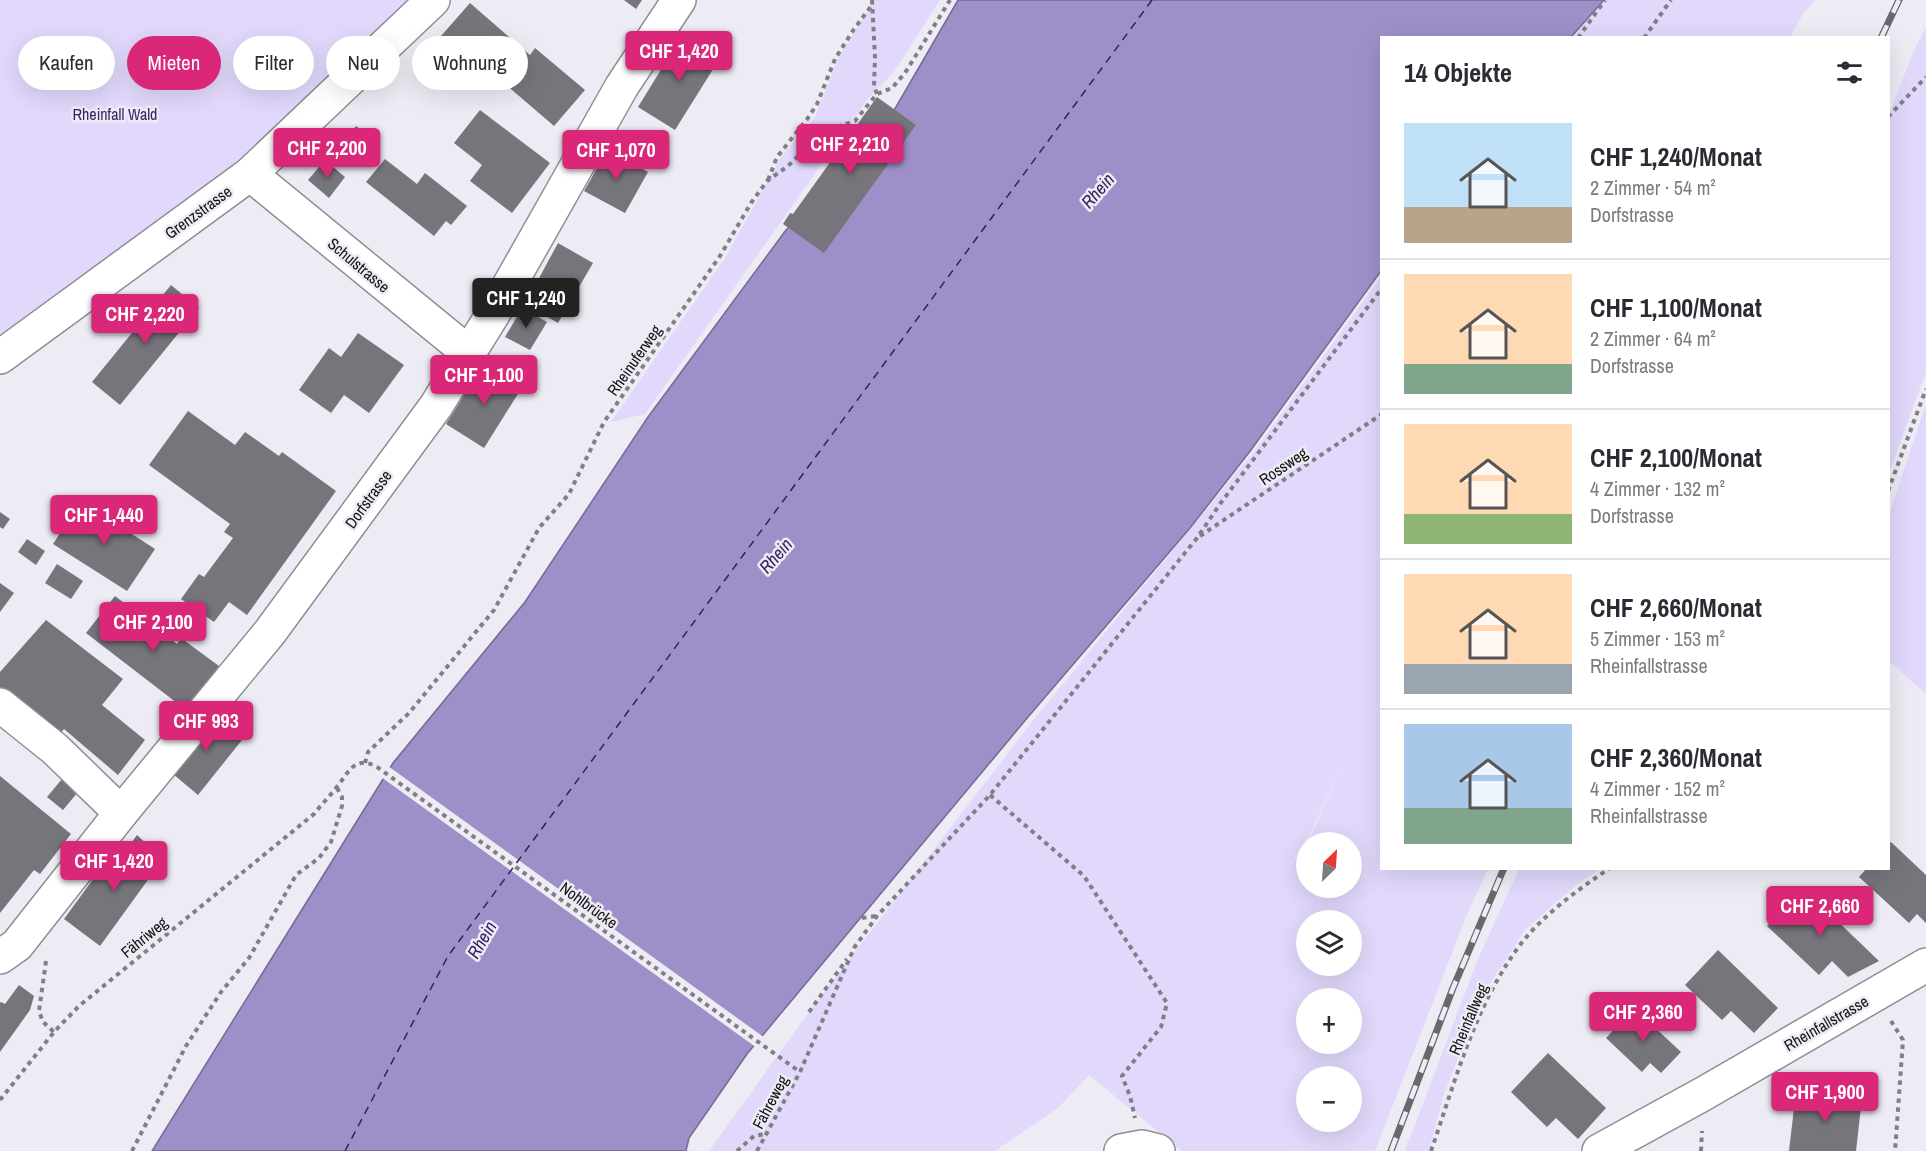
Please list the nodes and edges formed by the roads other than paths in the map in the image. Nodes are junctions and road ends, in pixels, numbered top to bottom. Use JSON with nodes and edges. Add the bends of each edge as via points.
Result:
{"nodes":[{"id":1,"x":433,"y":0,"type":"edge"},
{"id":2,"x":679,"y":0,"type":"edge"},
{"id":3,"x":250,"y":174,"type":"junction"},
{"id":4,"x":470,"y":354,"type":"junction"},
{"id":5,"x":0,"y":357,"type":"edge"},
{"id":6,"x":0,"y":705,"type":"edge"},
{"id":7,"x":121,"y":813,"type":"junction"},
{"id":8,"x":0,"y":957,"type":"edge"},
{"id":9,"x":1926,"y":965,"type":"edge"},
{"id":10,"x":1599,"y":1151,"type":"edge"}],
"edges":[{"from":1,"to":3,"type":"street","name":"Grenzstrasse"},
{"from":2,"to":4,"type":"street","name":"Dorfstrasse","via":[[622,86]]},
{"from":3,"to":4,"type":"street","name":"Schulstrasse"},
{"from":3,"to":5,"type":"street","name":"Grenzstrasse"},
{"from":4,"to":7,"type":"street","name":"Dorfstrasse","via":[[270,632]]},
{"from":6,"to":7,"type":"street","via":[[55,749]]},
{"from":7,"to":8,"type":"street","name":"Dorfstrasse","via":[[17,945]]},
{"from":9,"to":10,"type":"street","name":"Rheinfallstrasse"}]}
